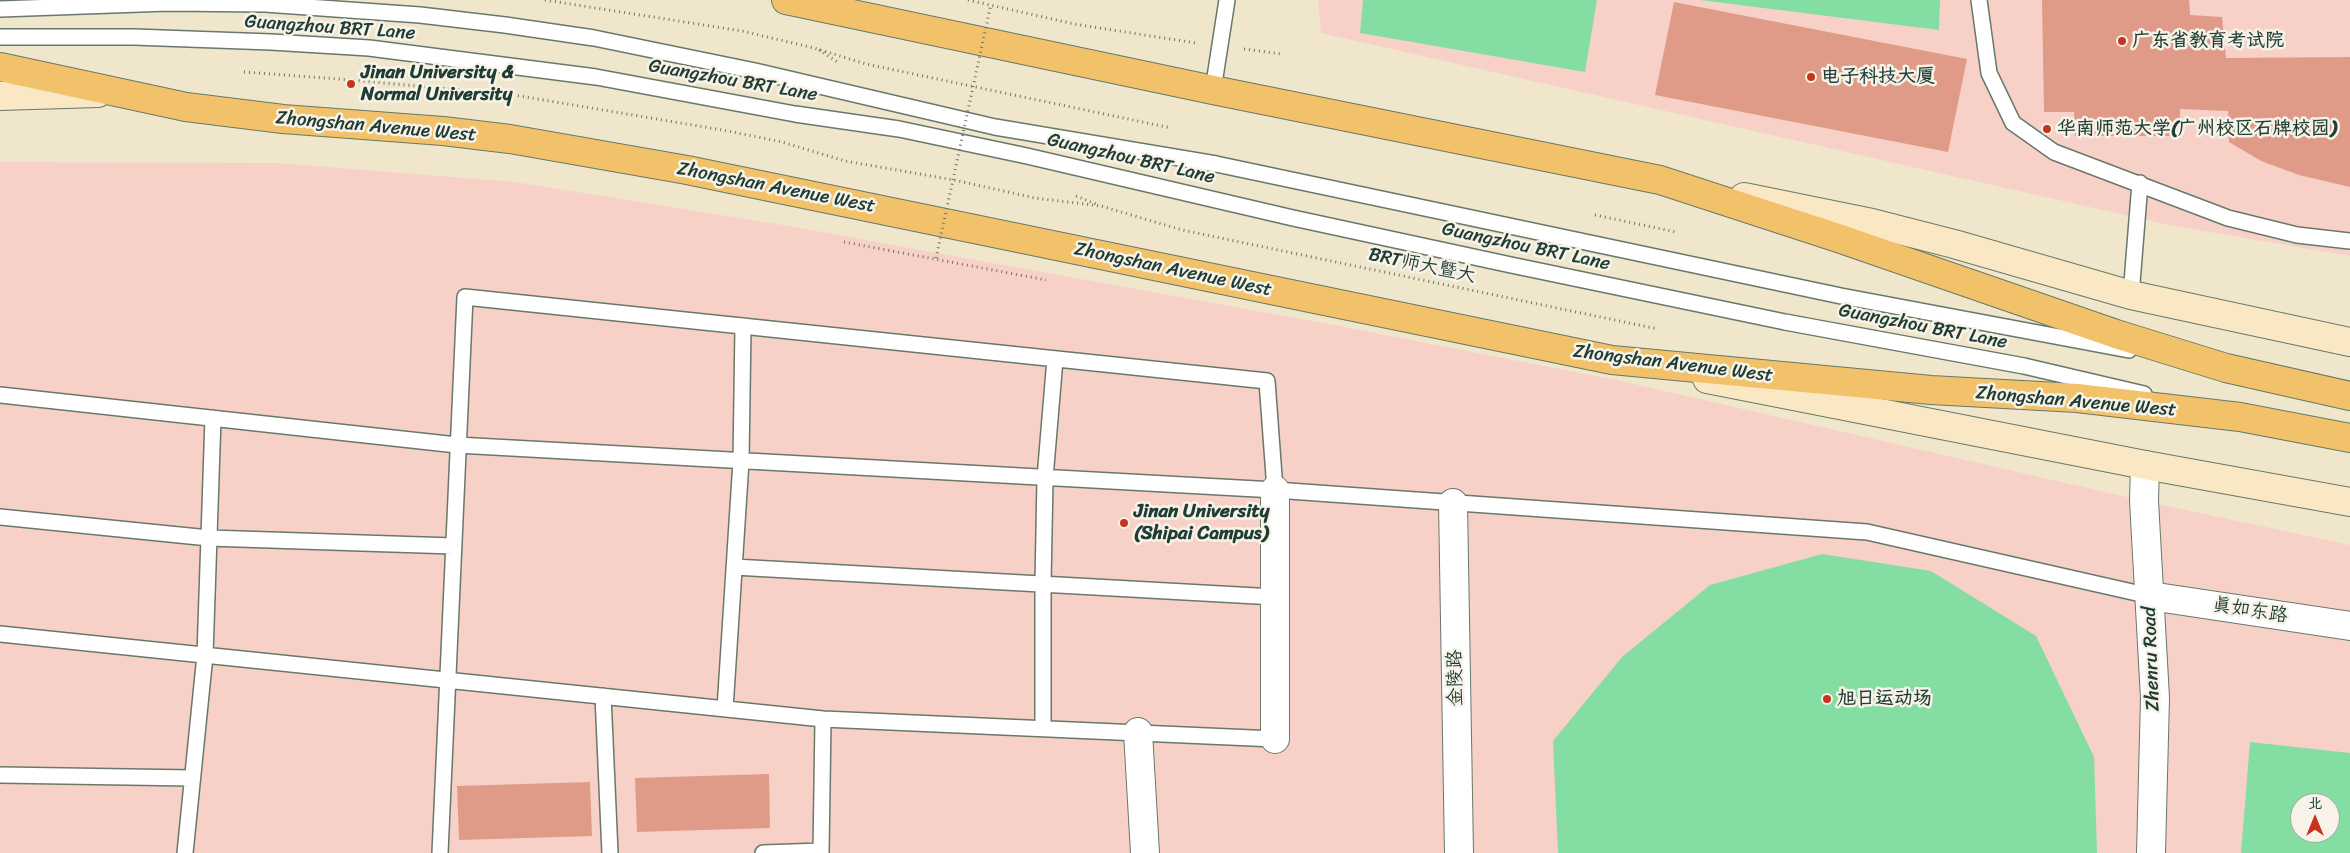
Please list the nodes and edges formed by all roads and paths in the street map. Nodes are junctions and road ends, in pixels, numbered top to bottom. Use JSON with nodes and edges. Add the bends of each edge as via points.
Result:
{"nodes":[{"id":1,"x":545,"y":0,"type":"edge"},
{"id":2,"x":786,"y":0,"type":"edge"},
{"id":3,"x":968,"y":0,"type":"edge"},
{"id":4,"x":1227,"y":0,"type":"edge"},
{"id":5,"x":1979,"y":0,"type":"edge"},
{"id":6,"x":991,"y":4,"type":"junction"},
{"id":7,"x":0,"y":9,"type":"edge"},
{"id":8,"x":0,"y":37,"type":"edge"},
{"id":9,"x":1220,"y":46,"type":"junction"},
{"id":10,"x":1282,"y":54,"type":"dead end"},
{"id":11,"x":0,"y":67,"type":"edge"},
{"id":12,"x":244,"y":72,"type":"dead end"},
{"id":13,"x":973,"y":87,"type":"junction"},
{"id":14,"x":1214,"y":90,"type":"junction"},
{"id":15,"x":114,"y":93,"type":"junction"},
{"id":16,"x":0,"y":96,"type":"edge"},
{"id":17,"x":1173,"y":128,"type":"dead end"},
{"id":18,"x":954,"y":180,"type":"junction"},
{"id":19,"x":1660,"y":180,"type":"junction"},
{"id":20,"x":2140,"y":183,"type":"junction"},
{"id":21,"x":2350,"y":241,"type":"edge"},
{"id":22,"x":844,"y":242,"type":"dead end"},
{"id":23,"x":936,"y":258,"type":"junction"},
{"id":24,"x":1046,"y":280,"type":"dead end"},
{"id":25,"x":2131,"y":295,"type":"junction"},
{"id":26,"x":743,"y":326,"type":"junction"},
{"id":27,"x":1658,"y":329,"type":"dead end"},
{"id":28,"x":2350,"y":342,"type":"edge"},
{"id":29,"x":1055,"y":359,"type":"junction"},
{"id":30,"x":1612,"y":360,"type":"junction"},
{"id":31,"x":2226,"y":368,"type":"junction"},
{"id":32,"x":0,"y":395,"type":"edge"},
{"id":33,"x":2350,"y":396,"type":"edge"},
{"id":34,"x":2240,"y":417,"type":"junction"},
{"id":35,"x":213,"y":418,"type":"junction"},
{"id":36,"x":2350,"y":438,"type":"edge"},
{"id":37,"x":457,"y":446,"type":"junction"},
{"id":38,"x":741,"y":461,"type":"junction"},
{"id":39,"x":2145,"y":465,"type":"junction"},
{"id":40,"x":1045,"y":478,"type":"junction"},
{"id":41,"x":1275,"y":490,"type":"junction"},
{"id":42,"x":2350,"y":502,"type":"edge"},
{"id":43,"x":1453,"y":503,"type":"junction"},
{"id":44,"x":0,"y":517,"type":"edge"},
{"id":45,"x":209,"y":538,"type":"junction"},
{"id":46,"x":453,"y":546,"type":"junction"},
{"id":47,"x":734,"y":567,"type":"junction"},
{"id":48,"x":1043,"y":584,"type":"junction"},
{"id":49,"x":2150,"y":596,"type":"junction"},
{"id":50,"x":1275,"y":597,"type":"junction"},
{"id":51,"x":2350,"y":626,"type":"edge"},
{"id":52,"x":0,"y":634,"type":"edge"},
{"id":53,"x":204,"y":655,"type":"junction"},
{"id":54,"x":448,"y":680,"type":"junction"},
{"id":55,"x":603,"y":696,"type":"junction"},
{"id":56,"x":725,"y":709,"type":"junction"},
{"id":57,"x":822,"y":719,"type":"junction"},
{"id":58,"x":1043,"y":728,"type":"junction"},
{"id":59,"x":1138,"y":732,"type":"junction"},
{"id":60,"x":1275,"y":739,"type":"joint"},
{"id":61,"x":0,"y":775,"type":"edge"},
{"id":62,"x":192,"y":778,"type":"junction"},
{"id":63,"x":821,"y":852,"type":"edge"},
{"id":64,"x":185,"y":853,"type":"edge"},
{"id":65,"x":440,"y":853,"type":"edge"},
{"id":66,"x":610,"y":853,"type":"edge"},
{"id":67,"x":763,"y":853,"type":"edge"},
{"id":68,"x":1145,"y":853,"type":"edge"},
{"id":69,"x":1460,"y":853,"type":"edge"},
{"id":70,"x":2151,"y":853,"type":"edge"}],
"edges":[{"from":1,"to":13,"type":"path","via":[[742,31],[866,64]]},
{"from":2,"to":14,"type":"highway"},
{"from":3,"to":6,"type":"path"},
{"from":4,"to":9,"type":"lane"},
{"from":5,"to":20,"type":"lane","via":[[1989,73],[2013,123],[2054,152]]},
{"from":6,"to":9,"type":"path","via":[[1074,24]]},
{"from":6,"to":13,"type":"path","bridge":true},
{"from":7,"to":31,"type":"lane","name":"Guangzhou BRT Lane","via":[[168,3],[265,4],[420,15],[594,38],[755,70],[995,128],[1216,164],[1841,296]]},
{"from":8,"to":34,"type":"lane","name":"Guangzhou BRT Lane","via":[[134,37],[369,48],[605,78],[795,114],[899,129],[1501,263],[1785,322],[2024,366]]},
{"from":9,"to":10,"type":"path"},
{"from":9,"to":14,"type":"lane"},
{"from":11,"to":15,"type":"highway","name":"Zhongshan Avenue West"},
{"from":12,"to":18,"type":"path","name":"BRT师大暨大","via":[[514,95],[782,142],[845,161]]},
{"from":13,"to":17,"type":"path"},
{"from":13,"to":18,"type":"path","bridge":true},
{"from":14,"to":19,"type":"highway"},
{"from":15,"to":16,"type":"main road"},
{"from":15,"to":30,"type":"highway","name":"Zhongshan Avenue West","via":[[236,115],[443,131],[592,153],[769,186]]},
{"from":18,"to":23,"type":"path","bridge":true},
{"from":18,"to":27,"type":"path","name":"BRT师大暨大","via":[[1035,198],[1101,206],[1182,230]]},
{"from":19,"to":25,"type":"main road","via":[[1954,244]]},
{"from":19,"to":31,"type":"highway"},
{"from":20,"to":21,"type":"lane","via":[[2228,218],[2297,235]]},
{"from":20,"to":25,"type":"lane"},
{"from":22,"to":23,"type":"path"},
{"from":23,"to":24,"type":"path"},
{"from":25,"to":28,"type":"main road"},
{"from":26,"to":29,"type":"lane"},
{"from":26,"to":37,"type":"lane","via":[[465,297]]},
{"from":26,"to":38,"type":"lane"},
{"from":29,"to":40,"type":"lane"},
{"from":29,"to":41,"type":"lane","via":[[1267,381]]},
{"from":30,"to":34,"type":"highway","name":"Zhongshan Avenue West","via":[[1932,390],[2077,398]]},
{"from":30,"to":39,"type":"main road"},
{"from":31,"to":33,"type":"highway"},
{"from":32,"to":35,"type":"lane"},
{"from":34,"to":36,"type":"highway","name":"Zhongshan Avenue West"},
{"from":35,"to":37,"type":"lane"},
{"from":35,"to":45,"type":"lane"},
{"from":37,"to":38,"type":"lane"},
{"from":37,"to":46,"type":"lane"},
{"from":38,"to":40,"type":"lane"},
{"from":38,"to":47,"type":"lane"},
{"from":39,"to":42,"type":"main road"},
{"from":39,"to":49,"type":"street","name":"Zhenru Road"},
{"from":40,"to":41,"type":"lane"},
{"from":40,"to":48,"type":"lane"},
{"from":41,"to":43,"type":"lane"},
{"from":41,"to":50,"type":"street"},
{"from":43,"to":49,"type":"lane","via":[[1867,532]]},
{"from":43,"to":69,"type":"street","name":"金陵路"},
{"from":44,"to":45,"type":"lane"},
{"from":45,"to":46,"type":"lane"},
{"from":45,"to":53,"type":"lane"},
{"from":46,"to":54,"type":"lane"},
{"from":47,"to":48,"type":"lane"},
{"from":47,"to":56,"type":"lane"},
{"from":48,"to":50,"type":"lane"},
{"from":48,"to":58,"type":"lane"},
{"from":49,"to":51,"type":"street","name":"真如东路"},
{"from":49,"to":70,"type":"street","name":"Zhenru Road","via":[[2155,698]]},
{"from":50,"to":60,"type":"street"},
{"from":52,"to":53,"type":"lane"},
{"from":53,"to":54,"type":"lane"},
{"from":53,"to":62,"type":"lane"},
{"from":54,"to":55,"type":"lane"},
{"from":54,"to":65,"type":"lane"},
{"from":55,"to":56,"type":"lane"},
{"from":55,"to":66,"type":"lane"},
{"from":56,"to":57,"type":"lane"},
{"from":57,"to":58,"type":"lane"},
{"from":57,"to":63,"type":"lane"},
{"from":58,"to":59,"type":"lane"},
{"from":59,"to":60,"type":"lane"},
{"from":59,"to":68,"type":"street"},
{"from":61,"to":62,"type":"lane"},
{"from":62,"to":64,"type":"lane"},
{"from":63,"to":67,"type":"lane"}]}
